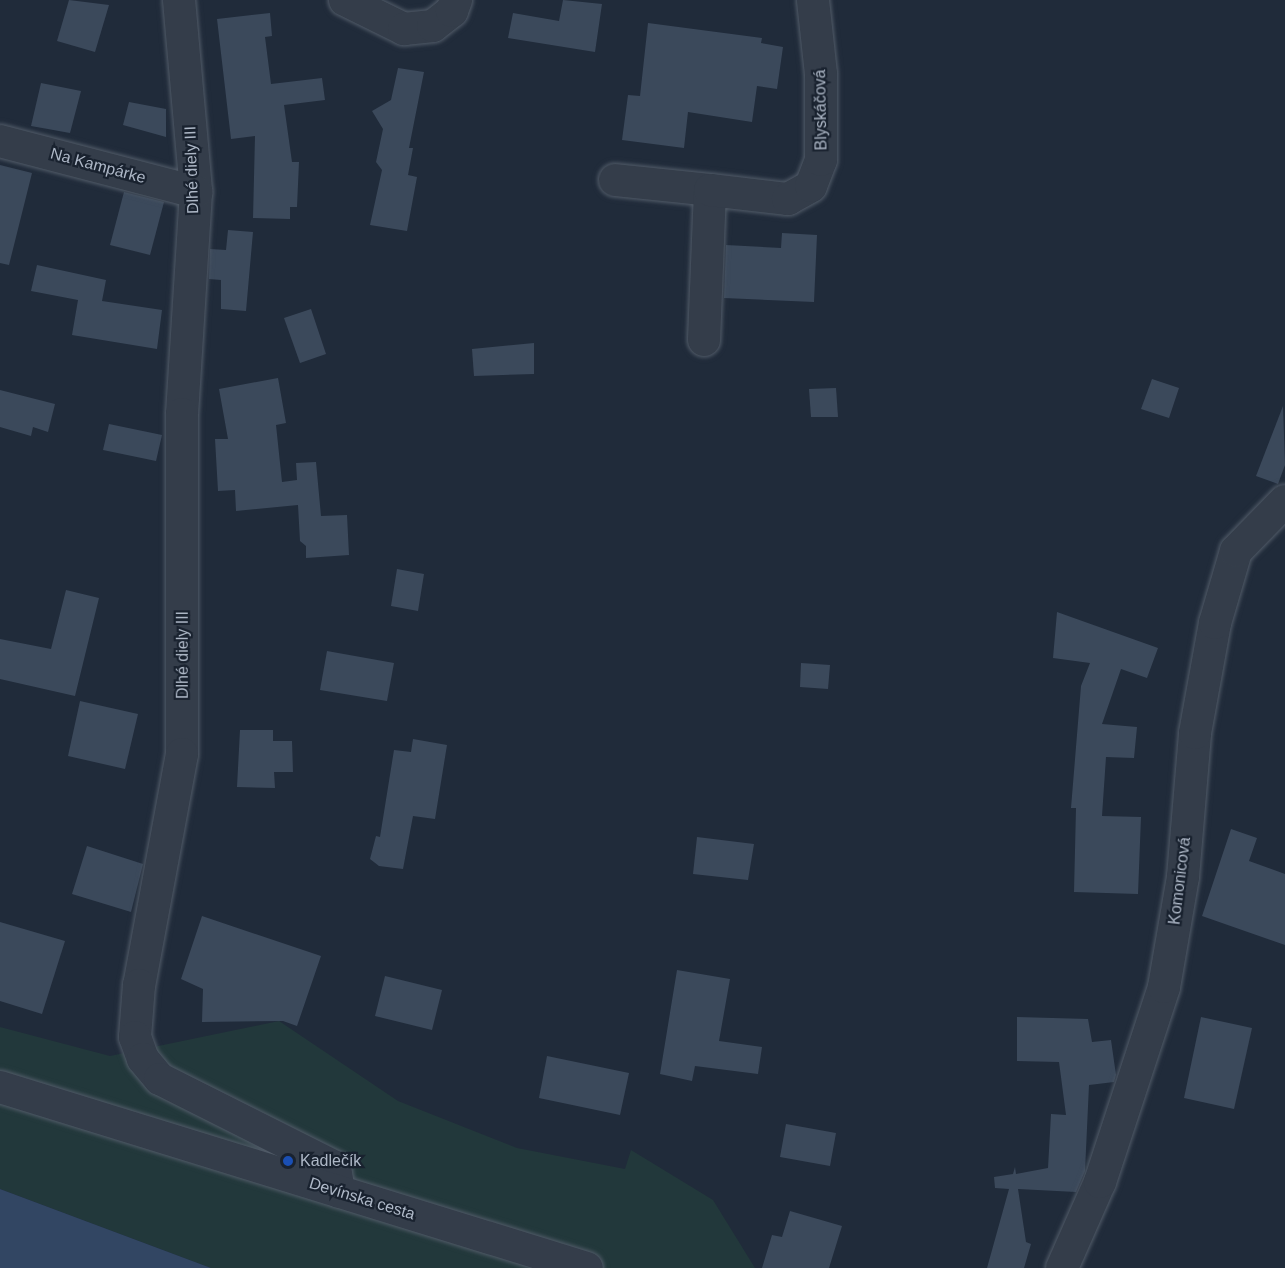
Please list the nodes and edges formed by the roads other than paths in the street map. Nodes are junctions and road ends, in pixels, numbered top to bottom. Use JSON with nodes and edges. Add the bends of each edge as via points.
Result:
{"nodes":[{"id":1,"x":179,"y":0,"type":"edge"},
{"id":2,"x":345,"y":0,"type":"edge"},
{"id":3,"x":456,"y":0,"type":"edge"},
{"id":4,"x":813,"y":0,"type":"edge"},
{"id":5,"x":0,"y":141,"type":"edge"},
{"id":6,"x":615,"y":180,"type":"dead end"},
{"id":7,"x":710,"y":190,"type":"junction"},
{"id":8,"x":196,"y":192,"type":"junction"},
{"id":9,"x":704,"y":340,"type":"dead end"},
{"id":10,"x":1285,"y":501,"type":"edge"},
{"id":11,"x":0,"y":1088,"type":"edge"},
{"id":12,"x":339,"y":1192,"type":"junction"},
{"id":13,"x":587,"y":1268,"type":"edge"},
{"id":14,"x":1062,"y":1268,"type":"edge"}],
"edges":[{"from":1,"to":8,"type":"street","name":"Dlhé diely III"},
{"from":2,"to":3,"type":"street","via":[[404,29],[433,26],[452,11]]},
{"from":4,"to":7,"type":"street","name":"Blyskáčová","via":[[821,74],[821,160],[811,186],[788,199]]},
{"from":5,"to":8,"type":"street","name":"Na Kampárke"},
{"from":6,"to":7,"type":"street","name":"Blyskáčová"},
{"from":7,"to":9,"type":"street"},
{"from":8,"to":12,"type":"street","name":"Dlhé diely III","via":[[182,414],[182,754],[139,986],[135,1037],[143,1059],[160,1078],[335,1167]]},
{"from":10,"to":14,"type":"street","name":"Komonicová","via":[[1236,551],[1215,623],[1195,733],[1183,877],[1164,987],[1100,1182]]},
{"from":11,"to":12,"type":"street","name":"Devínska cesta"},
{"from":12,"to":13,"type":"street","name":"Devínska cesta"}]}
